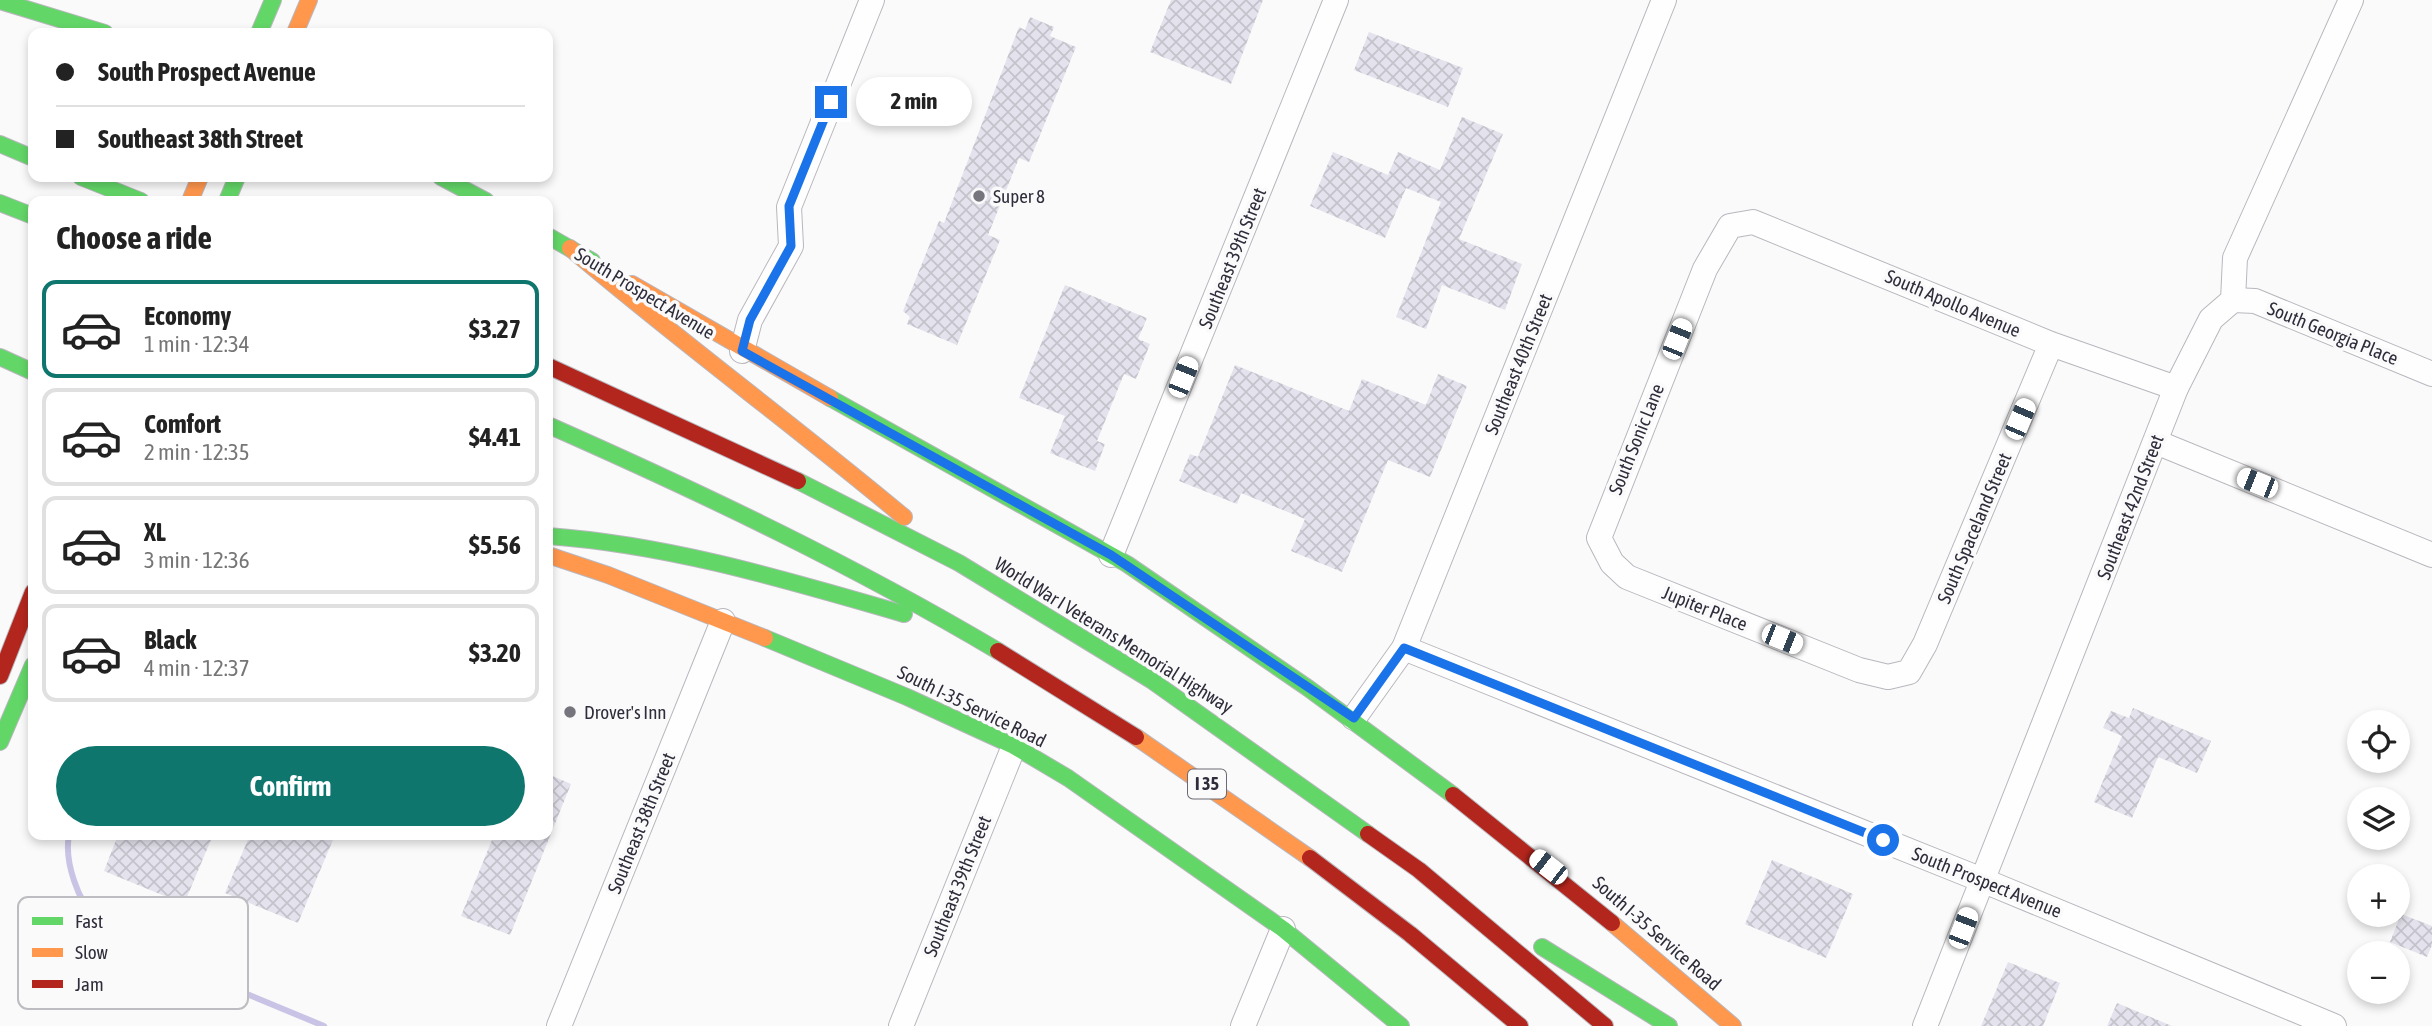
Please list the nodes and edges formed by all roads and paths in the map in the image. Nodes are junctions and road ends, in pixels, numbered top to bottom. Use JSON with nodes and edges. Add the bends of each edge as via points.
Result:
{"nodes":[{"id":1,"x":273,"y":0,"type":"edge"},
{"id":2,"x":309,"y":0,"type":"edge"},
{"id":3,"x":872,"y":0,"type":"edge"},
{"id":4,"x":1336,"y":0,"type":"edge"},
{"id":5,"x":1664,"y":0,"type":"edge"},
{"id":6,"x":2351,"y":0,"type":"edge"},
{"id":7,"x":0,"y":1,"type":"edge"},
{"id":8,"x":89,"y":28,"type":"edge"},
{"id":9,"x":261,"y":28,"type":"edge"},
{"id":10,"x":297,"y":28,"type":"edge"},
{"id":11,"x":0,"y":144,"type":"edge"},
{"id":12,"x":28,"y":156,"type":"edge"},
{"id":13,"x":94,"y":182,"type":"edge"},
{"id":14,"x":450,"y":182,"type":"edge"},
{"id":15,"x":128,"y":196,"type":"edge"},
{"id":16,"x":477,"y":196,"type":"edge"},
{"id":17,"x":0,"y":203,"type":"edge"},
{"id":18,"x":28,"y":214,"type":"edge"},
{"id":19,"x":1730,"y":226,"type":"joint"},
{"id":20,"x":553,"y":239,"type":"edge"},
{"id":21,"x":570,"y":248,"type":"junction"},
{"id":22,"x":2233,"y":300,"type":"junction"},
{"id":23,"x":2051,"y":344,"type":"junction"},
{"id":24,"x":742,"y":351,"type":"junction"},
{"id":25,"x":0,"y":357,"type":"edge"},
{"id":26,"x":553,"y":368,"type":"edge"},
{"id":27,"x":28,"y":370,"type":"edge"},
{"id":28,"x":2432,"y":374,"type":"edge"},
{"id":29,"x":2176,"y":388,"type":"junction"},
{"id":30,"x":553,"y":427,"type":"edge"},
{"id":31,"x":2157,"y":442,"type":"junction"},
{"id":32,"x":553,"y":536,"type":"edge"},
{"id":33,"x":1599,"y":538,"type":"joint"},
{"id":34,"x":1111,"y":555,"type":"junction"},
{"id":35,"x":2432,"y":555,"type":"edge"},
{"id":36,"x":553,"y":557,"type":"edge"},
{"id":37,"x":959,"y":563,"type":"junction"},
{"id":38,"x":28,"y":605,"type":"edge"},
{"id":39,"x":723,"y":621,"type":"junction"},
{"id":40,"x":964,"y":631,"type":"junction"},
{"id":41,"x":1404,"y":648,"type":"junction"},
{"id":42,"x":1909,"y":672,"type":"joint"},
{"id":43,"x":0,"y":676,"type":"edge"},
{"id":44,"x":28,"y":676,"type":"edge"},
{"id":45,"x":1354,"y":718,"type":"junction"},
{"id":46,"x":2,"y":732,"type":"edge"},
{"id":47,"x":1014,"y":746,"type":"junction"},
{"id":48,"x":1419,"y":870,"type":"junction"},
{"id":49,"x":1982,"y":880,"type":"junction"},
{"id":50,"x":1283,"y":929,"type":"junction"},
{"id":51,"x":1438,"y":956,"type":"junction"},
{"id":52,"x":559,"y":1026,"type":"edge"},
{"id":53,"x":901,"y":1026,"type":"edge"},
{"id":54,"x":1243,"y":1026,"type":"edge"},
{"id":55,"x":1401,"y":1026,"type":"edge"},
{"id":56,"x":1497,"y":1026,"type":"edge"},
{"id":57,"x":1520,"y":1026,"type":"edge"},
{"id":58,"x":1605,"y":1026,"type":"edge"},
{"id":59,"x":1669,"y":1026,"type":"edge"},
{"id":60,"x":1733,"y":1026,"type":"edge"},
{"id":61,"x":1925,"y":1026,"type":"edge"},
{"id":62,"x":2334,"y":1026,"type":"edge"}],
"edges":[{"from":1,"to":9,"type":"main road"},
{"from":2,"to":10,"type":"main road"},
{"from":3,"to":24,"type":"street","via":[[789,206],[791,246],[750,320]]},
{"from":4,"to":34,"type":"street","name":"Southeast 39th Street"},
{"from":5,"to":41,"type":"street","name":"Southeast 40th Street"},
{"from":6,"to":22,"type":"street","via":[[2235,258]]},
{"from":7,"to":8,"type":"main road"},
{"from":11,"to":12,"type":"main road"},
{"from":13,"to":15,"type":"main road"},
{"from":14,"to":16,"type":"main road"},
{"from":17,"to":18,"type":"main road"},
{"from":19,"to":23,"type":"street","name":"South Apollo Avenue","via":[[1753,222]]},
{"from":19,"to":33,"type":"street","name":"South Sonic Lane","via":[[1705,269]]},
{"from":20,"to":21,"type":"main road","name":"South Prospect Avenue"},
{"from":21,"to":24,"type":"main road","name":"South Prospect Avenue"},
{"from":21,"to":37,"type":"main road"},
{"from":22,"to":28,"type":"street","name":"South Georgia Place","via":[[2255,301]]},
{"from":22,"to":29,"type":"street","name":"Southeast 42nd Street","via":[[2211,319]]},
{"from":23,"to":29,"type":"street","name":"South Apollo Avenue"},
{"from":23,"to":42,"type":"street","name":"South Spaceland Street","via":[[1925,644]]},
{"from":24,"to":34,"type":"main road","name":"South Prospect Avenue"},
{"from":25,"to":27,"type":"main road"},
{"from":26,"to":37,"type":"main road","name":"World War I Veterans Memorial Highway","via":[[772,467]]},
{"from":29,"to":31,"type":"street","name":"Southeast 42nd Street"},
{"from":30,"to":40,"type":"main road","number":"I 35","via":[[685,484],[902,594]]},
{"from":31,"to":35,"type":"street"},
{"from":31,"to":49,"type":"street","name":"Southeast 42nd Street"},
{"from":32,"to":40,"type":"main road","via":[[696,558]]},
{"from":33,"to":42,"type":"street","name":"Jupiter Place","via":[[1627,577],[1859,670],[1888,677]]},
{"from":34,"to":45,"type":"main road","name":"South Prospect Avenue"},
{"from":36,"to":39,"type":"main road","name":"South I-35 Service Road"},
{"from":37,"to":48,"type":"main road","name":"World War I Veterans Memorial Highway","via":[[1151,680]]},
{"from":38,"to":43,"type":"main road"},
{"from":39,"to":47,"type":"main road","name":"South I-35 Service Road","via":[[907,696]]},
{"from":39,"to":52,"type":"street","name":"Southeast 38th Street"},
{"from":40,"to":51,"type":"main road","number":"I 35","via":[[1188,771],[1315,860]]},
{"from":41,"to":45,"type":"street","name":"Southeast 40th Street"},
{"from":41,"to":49,"type":"street","name":"South Prospect Avenue"},
{"from":44,"to":46,"type":"main road"},
{"from":45,"to":60,"type":"main road","name":"South I-35 Service Road","via":[[1548,867]]},
{"from":47,"to":50,"type":"main road","name":"South I-35 Service Road","via":[[1068,778]]},
{"from":47,"to":53,"type":"street","name":"Southeast 39th Street"},
{"from":48,"to":58,"type":"main road","name":"World War I Veterans Memorial Highway"},
{"from":48,"to":59,"type":"main road"},
{"from":49,"to":61,"type":"street","name":"Southeast 42nd Street"},
{"from":49,"to":62,"type":"street","name":"South Prospect Avenue"},
{"from":50,"to":54,"type":"street"},
{"from":50,"to":55,"type":"main road","name":"South I-35 Service Road"},
{"from":51,"to":56,"type":"main road"},
{"from":51,"to":57,"type":"main road","number":"I 35"}]}
